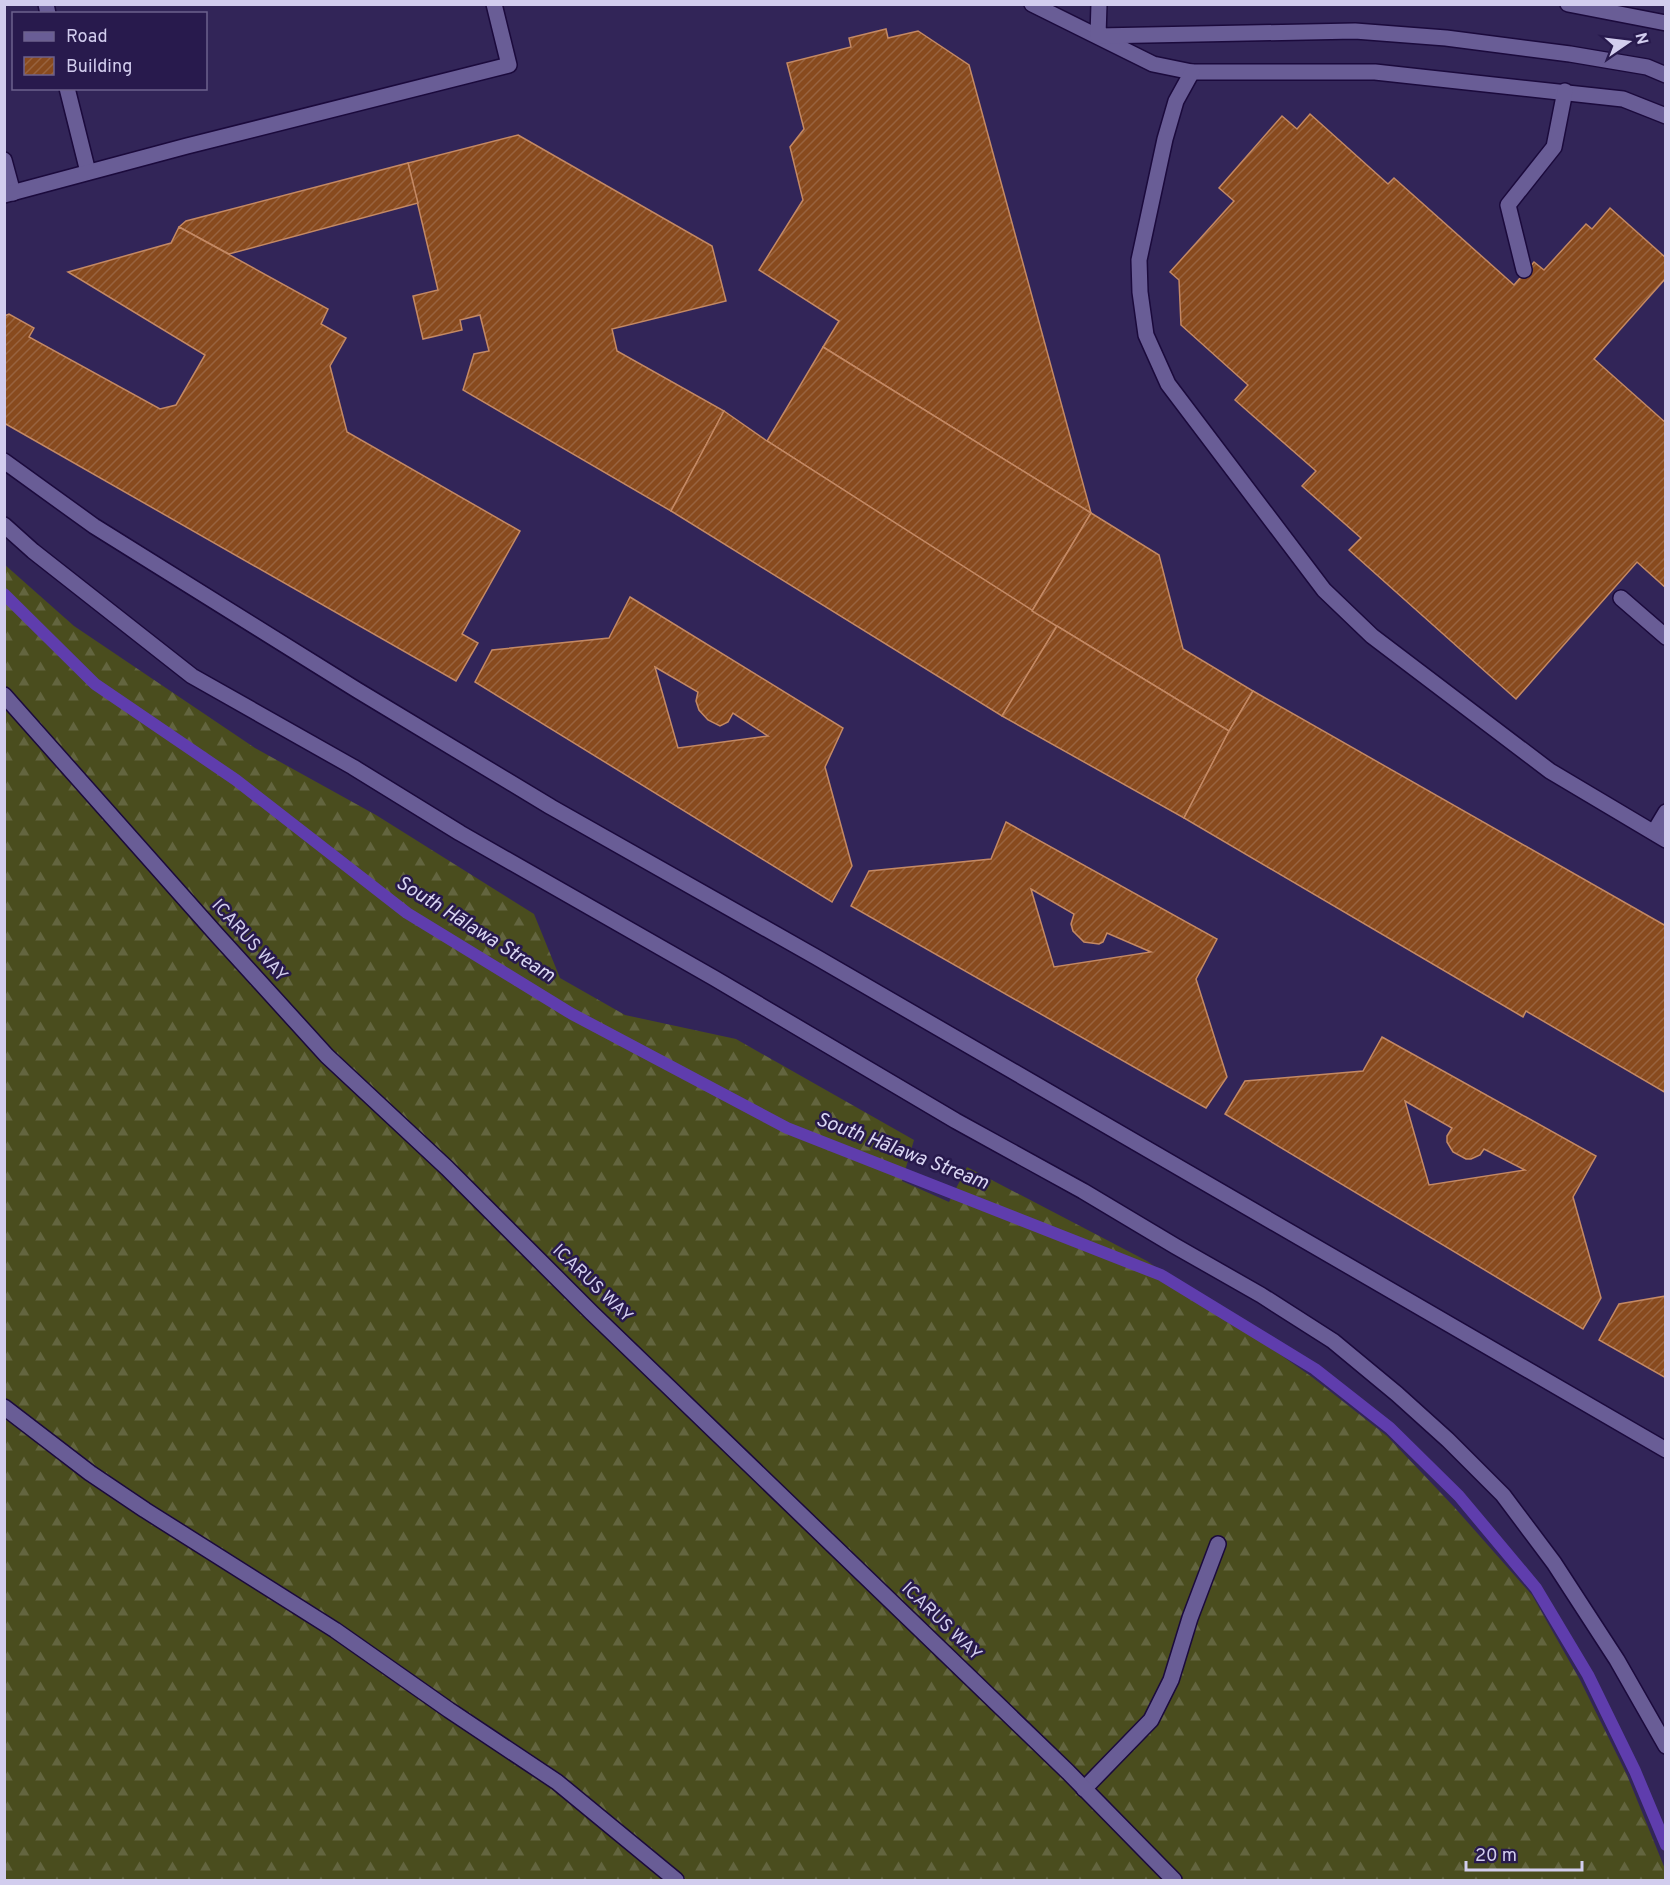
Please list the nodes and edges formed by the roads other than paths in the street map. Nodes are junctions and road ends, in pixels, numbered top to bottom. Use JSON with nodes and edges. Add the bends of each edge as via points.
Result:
{"nodes":[{"id":1,"x":494,"y":4,"type":"edge"},
{"id":2,"x":1032,"y":4,"type":"edge"},
{"id":3,"x":1099,"y":4,"type":"edge"},
{"id":4,"x":1568,"y":4,"type":"edge"},
{"id":5,"x":1665,"y":23,"type":"edge"},
{"id":6,"x":1098,"y":36,"type":"junction"},
{"id":7,"x":1192,"y":72,"type":"junction"},
{"id":8,"x":1665,"y":75,"type":"edge"},
{"id":9,"x":68,"y":90,"type":"edge"},
{"id":10,"x":1565,"y":92,"type":"junction"},
{"id":11,"x":1665,"y":116,"type":"edge"},
{"id":12,"x":4,"y":160,"type":"edge"},
{"id":13,"x":88,"y":172,"type":"junction"},
{"id":14,"x":9,"y":194,"type":"edge"},
{"id":15,"x":1524,"y":270,"type":"dead end"},
{"id":16,"x":4,"y":461,"type":"edge"},
{"id":17,"x":4,"y":525,"type":"edge"},
{"id":18,"x":1621,"y":598,"type":"dead end"},
{"id":19,"x":1665,"y":637,"type":"edge"},
{"id":20,"x":4,"y":695,"type":"edge"},
{"id":21,"x":1665,"y":812,"type":"edge"},
{"id":22,"x":1660,"y":836,"type":"edge"},
{"id":23,"x":4,"y":1407,"type":"edge"},
{"id":24,"x":1665,"y":1450,"type":"edge"},
{"id":25,"x":1218,"y":1544,"type":"dead end"},
{"id":26,"x":1665,"y":1746,"type":"edge"},
{"id":27,"x":1084,"y":1789,"type":"junction"},
{"id":28,"x":676,"y":1881,"type":"edge"},
{"id":29,"x":1174,"y":1881,"type":"edge"}],
"edges":[{"from":1,"to":13,"type":"street","via":[[509,65]]},
{"from":2,"to":6,"type":"street"},
{"from":3,"to":6,"type":"street"},
{"from":4,"to":5,"type":"street"},
{"from":6,"to":7,"type":"street","via":[[1153,64]]},
{"from":6,"to":8,"type":"street","via":[[1354,31],[1570,54]]},
{"from":7,"to":10,"type":"street","via":[[1375,72]]},
{"from":7,"to":22,"type":"street","via":[[1176,101],[1165,139],[1139,261],[1146,335],[1168,384],[1324,590],[1372,636],[1550,771]]},
{"from":9,"to":13,"type":"street"},
{"from":10,"to":11,"type":"street","via":[[1623,99]]},
{"from":10,"to":15,"type":"street","via":[[1554,147],[1508,206]]},
{"from":12,"to":14,"type":"street"},
{"from":13,"to":14,"type":"street"},
{"from":16,"to":24,"type":"street","via":[[94,526],[551,807]]},
{"from":17,"to":26,"type":"street","via":[[192,676],[956,1122],[1083,1191],[1333,1341],[1448,1440],[1503,1495],[1554,1563]]},
{"from":18,"to":19,"type":"street"},
{"from":20,"to":27,"type":"street","name":"ICARUS WAY","via":[[327,1056],[447,1168]]},
{"from":21,"to":22,"type":"street"},
{"from":23,"to":28,"type":"street","via":[[90,1473],[335,1630],[557,1782]]},
{"from":25,"to":27,"type":"street","via":[[1171,1680],[1151,1720]]},
{"from":27,"to":29,"type":"street","name":"ICARUS WAY"}]}
